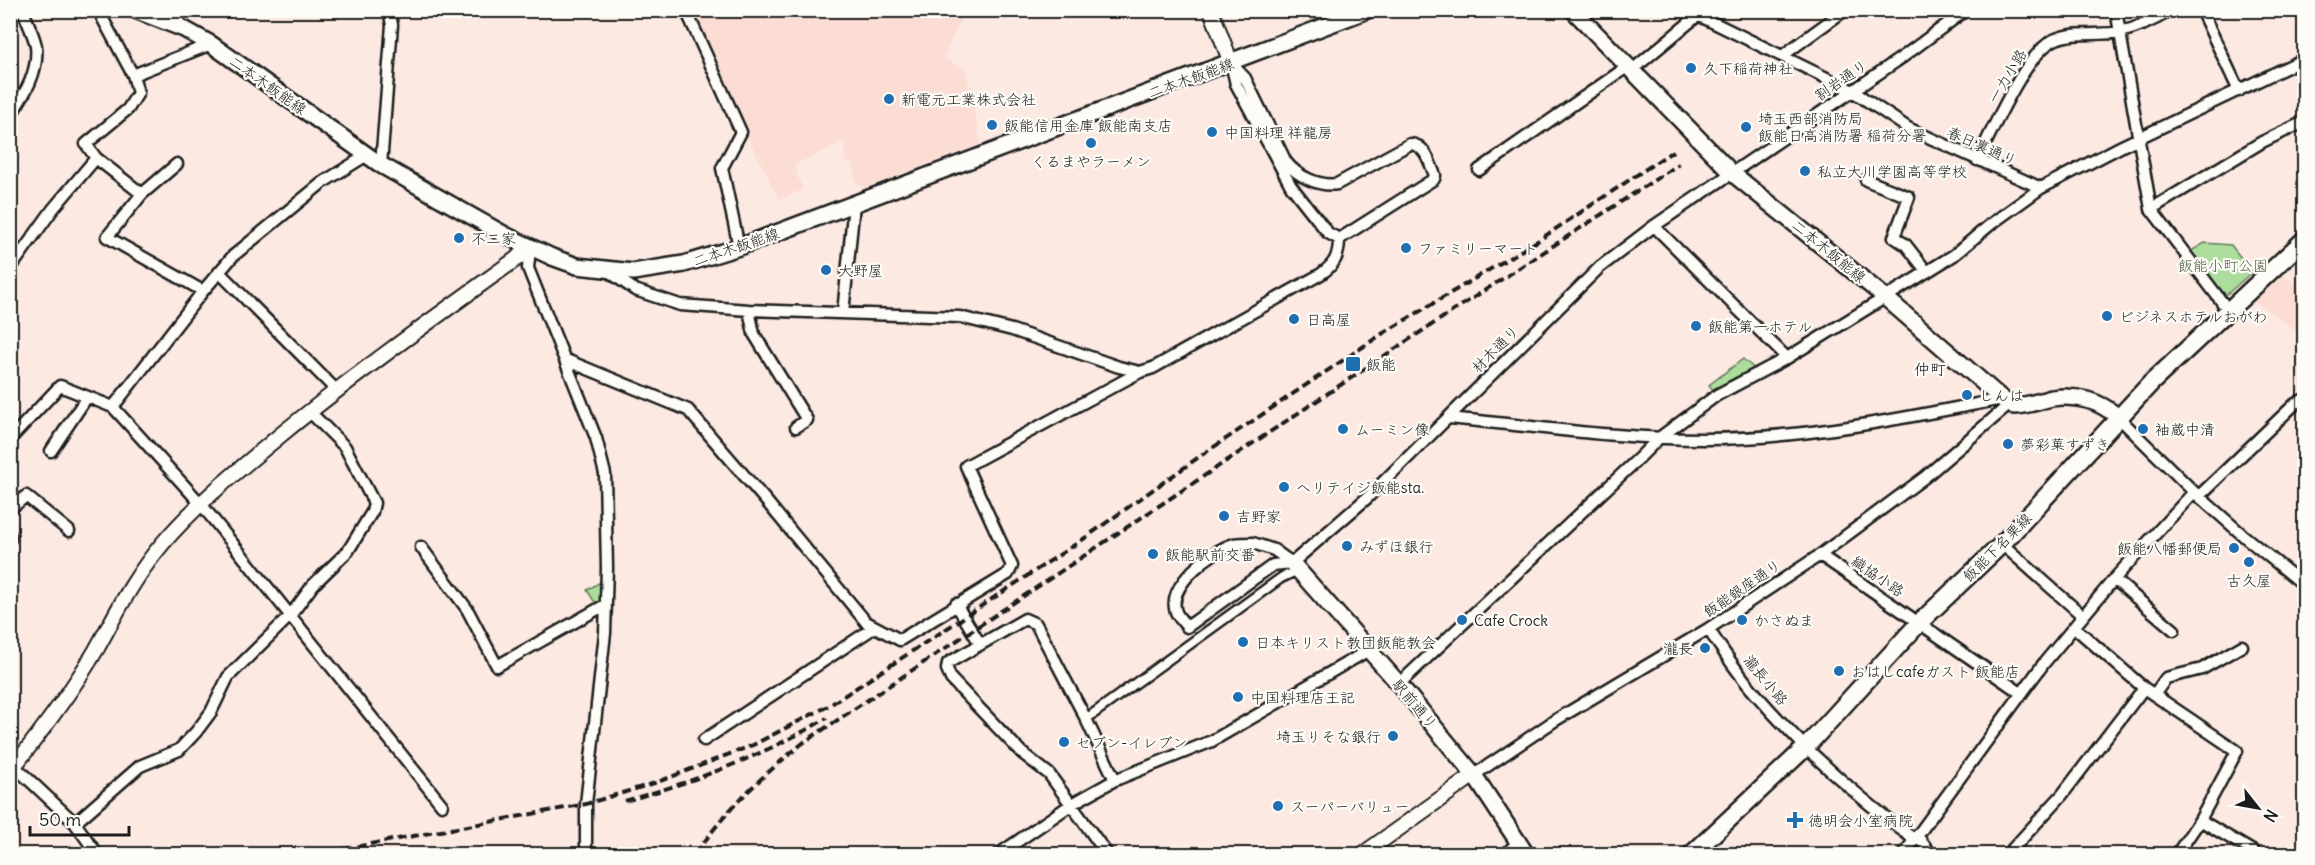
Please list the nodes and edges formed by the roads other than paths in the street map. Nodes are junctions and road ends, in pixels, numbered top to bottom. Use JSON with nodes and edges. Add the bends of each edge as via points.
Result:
{"nodes":[{"id":1,"x":23,"y":10,"type":"edge"},
{"id":2,"x":98,"y":10,"type":"edge"},
{"id":3,"x":135,"y":10,"type":"edge"},
{"id":4,"x":170,"y":10,"type":"edge"},
{"id":5,"x":389,"y":10,"type":"edge"},
{"id":6,"x":686,"y":10,"type":"edge"},
{"id":7,"x":1211,"y":10,"type":"edge"},
{"id":8,"x":1368,"y":10,"type":"edge"},
{"id":9,"x":1573,"y":10,"type":"edge"},
{"id":10,"x":1845,"y":10,"type":"edge"},
{"id":11,"x":1966,"y":10,"type":"edge"},
{"id":12,"x":2116,"y":10,"type":"edge"},
{"id":13,"x":2171,"y":10,"type":"edge"},
{"id":14,"x":2201,"y":10,"type":"edge"},
{"id":15,"x":1701,"y":13,"type":"edge"},
{"id":16,"x":184,"y":30,"type":"junction"},
{"id":17,"x":2120,"y":32,"type":"junction"},
{"id":18,"x":211,"y":44,"type":"junction"},
{"id":19,"x":1782,"y":56,"type":"junction"},
{"id":20,"x":2304,"y":59,"type":"edge"},
{"id":21,"x":1231,"y":63,"type":"junction"},
{"id":22,"x":1629,"y":69,"type":"junction"},
{"id":23,"x":133,"y":75,"type":"junction"},
{"id":24,"x":1851,"y":90,"type":"junction"},
{"id":25,"x":2239,"y":91,"type":"junction"},
{"id":26,"x":10,"y":116,"type":"edge"},
{"id":27,"x":2304,"y":122,"type":"edge"},
{"id":28,"x":2138,"y":140,"type":"junction"},
{"id":29,"x":367,"y":155,"type":"junction"},
{"id":30,"x":96,"y":158,"type":"junction"},
{"id":31,"x":1977,"y":160,"type":"junction"},
{"id":32,"x":177,"y":164,"type":"dead end"},
{"id":33,"x":381,"y":165,"type":"junction"},
{"id":34,"x":1479,"y":170,"type":"dead end"},
{"id":35,"x":1732,"y":173,"type":"junction"},
{"id":36,"x":1866,"y":180,"type":"dead end"},
{"id":37,"x":2041,"y":188,"type":"junction"},
{"id":38,"x":142,"y":194,"type":"junction"},
{"id":39,"x":854,"y":204,"type":"junction"},
{"id":40,"x":2151,"y":209,"type":"junction"},
{"id":41,"x":1654,"y":226,"type":"junction"},
{"id":42,"x":1339,"y":238,"type":"junction"},
{"id":43,"x":2304,"y":240,"type":"edge"},
{"id":44,"x":739,"y":247,"type":"junction"},
{"id":45,"x":530,"y":249,"type":"junction"},
{"id":46,"x":10,"y":269,"type":"edge"},
{"id":47,"x":608,"y":271,"type":"junction"},
{"id":48,"x":219,"y":272,"type":"junction"},
{"id":49,"x":1927,"y":272,"type":"junction"},
{"id":50,"x":203,"y":291,"type":"junction"},
{"id":51,"x":1887,"y":298,"type":"junction"},
{"id":52,"x":749,"y":310,"type":"junction"},
{"id":53,"x":2228,"y":310,"type":"junction"},
{"id":54,"x":843,"y":313,"type":"junction"},
{"id":55,"x":1787,"y":358,"type":"junction"},
{"id":56,"x":566,"y":360,"type":"junction"},
{"id":57,"x":1140,"y":372,"type":"junction"},
{"id":58,"x":336,"y":390,"type":"junction"},
{"id":59,"x":87,"y":397,"type":"junction"},
{"id":60,"x":2300,"y":401,"type":"edge"},
{"id":61,"x":2006,"y":402,"type":"junction"},
{"id":62,"x":113,"y":407,"type":"junction"},
{"id":63,"x":310,"y":412,"type":"junction"},
{"id":64,"x":2304,"y":413,"type":"edge"},
{"id":65,"x":2118,"y":417,"type":"junction"},
{"id":66,"x":1449,"y":418,"type":"junction"},
{"id":67,"x":796,"y":427,"type":"dead end"},
{"id":68,"x":1659,"y":438,"type":"junction"},
{"id":69,"x":10,"y":439,"type":"edge"},
{"id":70,"x":51,"y":451,"type":"dead end"},
{"id":71,"x":2197,"y":494,"type":"junction"},
{"id":72,"x":201,"y":504,"type":"junction"},
{"id":73,"x":10,"y":509,"type":"edge"},
{"id":74,"x":69,"y":531,"type":"dead end"},
{"id":75,"x":2002,"y":544,"type":"junction"},
{"id":76,"x":421,"y":547,"type":"dead end"},
{"id":77,"x":1820,"y":555,"type":"junction"},
{"id":78,"x":1295,"y":566,"type":"junction"},
{"id":79,"x":2114,"y":579,"type":"junction"},
{"id":80,"x":2304,"y":585,"type":"edge"},
{"id":81,"x":956,"y":604,"type":"junction"},
{"id":82,"x":605,"y":605,"type":"junction"},
{"id":83,"x":290,"y":616,"type":"junction"},
{"id":84,"x":2083,"y":616,"type":"junction"},
{"id":85,"x":1920,"y":623,"type":"junction"},
{"id":86,"x":875,"y":627,"type":"junction"},
{"id":87,"x":2074,"y":627,"type":"junction"},
{"id":88,"x":1708,"y":629,"type":"junction"},
{"id":89,"x":2174,"y":630,"type":"dead end"},
{"id":90,"x":980,"y":644,"type":"junction"},
{"id":91,"x":2242,"y":646,"type":"dead end"},
{"id":92,"x":1369,"y":650,"type":"junction"},
{"id":93,"x":1399,"y":684,"type":"junction"},
{"id":94,"x":2144,"y":688,"type":"junction"},
{"id":95,"x":2021,"y":693,"type":"junction"},
{"id":96,"x":2154,"y":695,"type":"junction"},
{"id":97,"x":1086,"y":718,"type":"junction"},
{"id":98,"x":704,"y":740,"type":"dead end"},
{"id":99,"x":1805,"y":748,"type":"junction"},
{"id":100,"x":13,"y":763,"type":"edge"},
{"id":101,"x":1474,"y":775,"type":"junction"},
{"id":102,"x":1115,"y":780,"type":"junction"},
{"id":103,"x":1072,"y":804,"type":"junction"},
{"id":104,"x":442,"y":805,"type":"dead end"},
{"id":105,"x":2200,"y":820,"type":"junction"},
{"id":106,"x":75,"y":823,"type":"junction"},
{"id":107,"x":1916,"y":838,"type":"junction"},
{"id":108,"x":1522,"y":848,"type":"edge"},
{"id":109,"x":2254,"y":852,"type":"dead end"},
{"id":110,"x":97,"y":855,"type":"edge"},
{"id":111,"x":586,"y":855,"type":"edge"},
{"id":112,"x":999,"y":855,"type":"edge"},
{"id":113,"x":1107,"y":855,"type":"edge"},
{"id":114,"x":1363,"y":855,"type":"edge"},
{"id":115,"x":1506,"y":855,"type":"edge"},
{"id":116,"x":1692,"y":855,"type":"edge"},
{"id":117,"x":1904,"y":855,"type":"edge"},
{"id":118,"x":1931,"y":855,"type":"edge"},
{"id":119,"x":2008,"y":855,"type":"edge"},
{"id":120,"x":2176,"y":855,"type":"edge"}],
"edges":[{"from":1,"to":26,"type":"street","via":[[36,47],[34,67],[29,87]]},
{"from":2,"to":23,"type":"street"},
{"from":3,"to":16,"type":"main road","name":"二本木飯能線"},
{"from":4,"to":16,"type":"street"},
{"from":5,"to":33,"type":"street","via":[[392,25]]},
{"from":6,"to":44,"type":"street","via":[[741,132],[722,168]]},
{"from":7,"to":21,"type":"street"},
{"from":8,"to":21,"type":"main road","name":"二本木飯能線"},
{"from":9,"to":22,"type":"main road","name":"二本木飯能線"},
{"from":10,"to":19,"type":"street"},
{"from":11,"to":24,"type":"street","name":"割岩通り"},
{"from":12,"to":17,"type":"street"},
{"from":13,"to":17,"type":"street","name":"一力小路","via":[[2152,22]]},
{"from":14,"to":25,"type":"street"},
{"from":15,"to":19,"type":"street","name":"春日裏通り"},
{"from":15,"to":22,"type":"street"},
{"from":16,"to":18,"type":"main road","name":"二本木飯能線"},
{"from":17,"to":28,"type":"street"},
{"from":17,"to":31,"type":"street","name":"一力小路","via":[[2058,38],[2043,46],[2030,62]]},
{"from":18,"to":23,"type":"street"},
{"from":18,"to":29,"type":"main road","name":"二本木飯能線"},
{"from":19,"to":24,"type":"street","name":"春日裏通り"},
{"from":20,"to":25,"type":"street"},
{"from":21,"to":39,"type":"main road","name":"二本木飯能線"},
{"from":21,"to":42,"type":"street","via":[[1236,84],[1292,186],[1328,233]]},
{"from":21,"to":42,"type":"street","via":[[1245,78],[1286,162],[1310,179],[1337,184],[1410,144],[1423,149],[1434,179]]},
{"from":22,"to":34,"type":"street"},
{"from":22,"to":35,"type":"main road","name":"二本木飯能線"},
{"from":23,"to":30,"type":"street","via":[[138,93],[129,110],[86,144]]},
{"from":24,"to":31,"type":"street","name":"春日裏通り","via":[[1908,128]]},
{"from":24,"to":35,"type":"street","name":"割岩通り"},
{"from":25,"to":28,"type":"street"},
{"from":27,"to":40,"type":"street","via":[[2262,142]]},
{"from":28,"to":37,"type":"street"},
{"from":28,"to":40,"type":"street"},
{"from":29,"to":33,"type":"main road","name":"二本木飯能線"},
{"from":29,"to":48,"type":"street","via":[[322,183]]},
{"from":30,"to":38,"type":"street"},
{"from":30,"to":46,"type":"street"},
{"from":31,"to":37,"type":"street","name":"春日裏通り"},
{"from":32,"to":38,"type":"street"},
{"from":33,"to":45,"type":"main road","name":"二本木飯能線"},
{"from":35,"to":41,"type":"street","name":"材木通り"},
{"from":35,"to":51,"type":"main road","name":"二本木飯能線"},
{"from":36,"to":49,"type":"street","via":[[1909,197],[1894,237],[1906,245]]},
{"from":37,"to":49,"type":"street"},
{"from":38,"to":50,"type":"street","via":[[107,237]]},
{"from":39,"to":44,"type":"main road","name":"二本木飯能線"},
{"from":39,"to":54,"type":"street"},
{"from":40,"to":53,"type":"street"},
{"from":41,"to":55,"type":"street"},
{"from":41,"to":66,"type":"street","name":"材木通り","via":[[1600,267]]},
{"from":42,"to":57,"type":"street","via":[[1337,258],[1321,274]]},
{"from":43,"to":53,"type":"main road","name":"飯能下名栗線"},
{"from":44,"to":47,"type":"main road","name":"二本木飯能線","via":[[665,268]]},
{"from":45,"to":47,"type":"main road","name":"二本木飯能線","via":[[577,266]]},
{"from":45,"to":56,"type":"street","via":[[528,268]]},
{"from":45,"to":58,"type":"street"},
{"from":47,"to":52,"type":"street","via":[[635,290],[659,300]]},
{"from":48,"to":50,"type":"street"},
{"from":48,"to":58,"type":"street"},
{"from":49,"to":51,"type":"street"},
{"from":50,"to":62,"type":"street"},
{"from":51,"to":55,"type":"street"},
{"from":51,"to":61,"type":"main road","name":"二本木飯能線"},
{"from":52,"to":54,"type":"street"},
{"from":52,"to":67,"type":"street","via":[[754,334],[807,420]]},
{"from":53,"to":65,"type":"main road","name":"飯能下名栗線"},
{"from":54,"to":57,"type":"street","via":[[968,319]]},
{"from":55,"to":68,"type":"street","via":[[1717,395]]},
{"from":56,"to":82,"type":"street","via":[[596,438],[605,474]]},
{"from":56,"to":86,"type":"street","via":[[688,410],[866,622]]},
{"from":57,"to":81,"type":"street","via":[[966,466],[1012,566],[1008,574]]},
{"from":58,"to":63,"type":"street"},
{"from":59,"to":62,"type":"street"},
{"from":59,"to":69,"type":"street","via":[[60,386]]},
{"from":59,"to":70,"type":"street"},
{"from":60,"to":64,"type":"street"},
{"from":60,"to":71,"type":"street"},
{"from":61,"to":65,"type":"main road","via":[[2020,406],[2064,396],[2095,402]]},
{"from":61,"to":68,"type":"street","via":[[1839,430],[1754,437]]},
{"from":61,"to":77,"type":"street","name":"飯能銀座通り","via":[[1925,477]]},
{"from":62,"to":72,"type":"street"},
{"from":63,"to":72,"type":"street"},
{"from":63,"to":83,"type":"street","via":[[345,447],[374,508],[348,551],[313,585]]},
{"from":65,"to":71,"type":"street"},
{"from":65,"to":75,"type":"main road","name":"飯能下名栗線"},
{"from":66,"to":68,"type":"street"},
{"from":66,"to":78,"type":"street","name":"材木通り"},
{"from":68,"to":93,"type":"street"},
{"from":71,"to":79,"type":"street"},
{"from":71,"to":80,"type":"street"},
{"from":72,"to":83,"type":"street"},
{"from":72,"to":100,"type":"street","via":[[163,543],[128,589],[63,703]]},
{"from":73,"to":74,"type":"street","via":[[26,496]]},
{"from":75,"to":84,"type":"street"},
{"from":75,"to":85,"type":"main road","name":"飯能下名栗線"},
{"from":76,"to":82,"type":"street","via":[[467,609],[497,666]]},
{"from":77,"to":85,"type":"street","name":"織協小路"},
{"from":77,"to":88,"type":"street","name":"飯能銀座通り"},
{"from":78,"to":78,"type":"street","via":[[1273,565],[1187,627],[1176,611],[1176,593],[1183,582],[1201,564],[1234,544],[1253,543],[1274,550]]},
{"from":78,"to":92,"type":"main road","name":"駅前通り"},
{"from":78,"to":97,"type":"street"},
{"from":79,"to":84,"type":"street"},
{"from":79,"to":89,"type":"street"},
{"from":81,"to":86,"type":"street","via":[[900,640]]},
{"from":81,"to":90,"type":"street"},
{"from":82,"to":111,"type":"street","via":[[586,804]]},
{"from":83,"to":104,"type":"street"},
{"from":83,"to":106,"type":"street","via":[[228,677],[211,712],[179,750],[140,766]]},
{"from":84,"to":87,"type":"street"},
{"from":85,"to":95,"type":"street","name":"織協小路"},
{"from":85,"to":99,"type":"main road","name":"飯能下名栗線"},
{"from":86,"to":98,"type":"street"},
{"from":87,"to":94,"type":"street"},
{"from":87,"to":95,"type":"street"},
{"from":88,"to":99,"type":"street","name":"瀧長小路","via":[[1752,690]]},
{"from":88,"to":101,"type":"street","name":"飯能銀座通り","via":[[1554,721]]},
{"from":90,"to":97,"type":"street","via":[[1025,620],[1036,624]]},
{"from":90,"to":103,"type":"street","via":[[948,663],[951,679],[1022,753],[1049,774]]},
{"from":91,"to":96,"type":"street","via":[[2202,669],[2166,678]]},
{"from":92,"to":93,"type":"main road","name":"駅前通り"},
{"from":92,"to":102,"type":"street","via":[[1212,741]]},
{"from":93,"to":101,"type":"main road","name":"駅前通り"},
{"from":94,"to":96,"type":"street"},
{"from":94,"to":119,"type":"street","via":[[2062,795]]},
{"from":95,"to":107,"type":"street"},
{"from":96,"to":105,"type":"street","via":[[2237,751]]},
{"from":97,"to":102,"type":"street"},
{"from":99,"to":107,"type":"street","name":"瀧長小路","via":[[1859,798]]},
{"from":99,"to":116,"type":"main road","name":"飯能下名栗線"},
{"from":100,"to":106,"type":"street"},
{"from":101,"to":108,"type":"main road","name":"駅前通り"},
{"from":101,"to":114,"type":"street"},
{"from":102,"to":103,"type":"street"},
{"from":103,"to":112,"type":"street"},
{"from":103,"to":113,"type":"street"},
{"from":105,"to":109,"type":"street"},
{"from":105,"to":120,"type":"street"},
{"from":106,"to":110,"type":"street"},
{"from":107,"to":117,"type":"street"},
{"from":107,"to":118,"type":"street","name":"瀧長小路"},
{"from":108,"to":115,"type":"street"}]}
